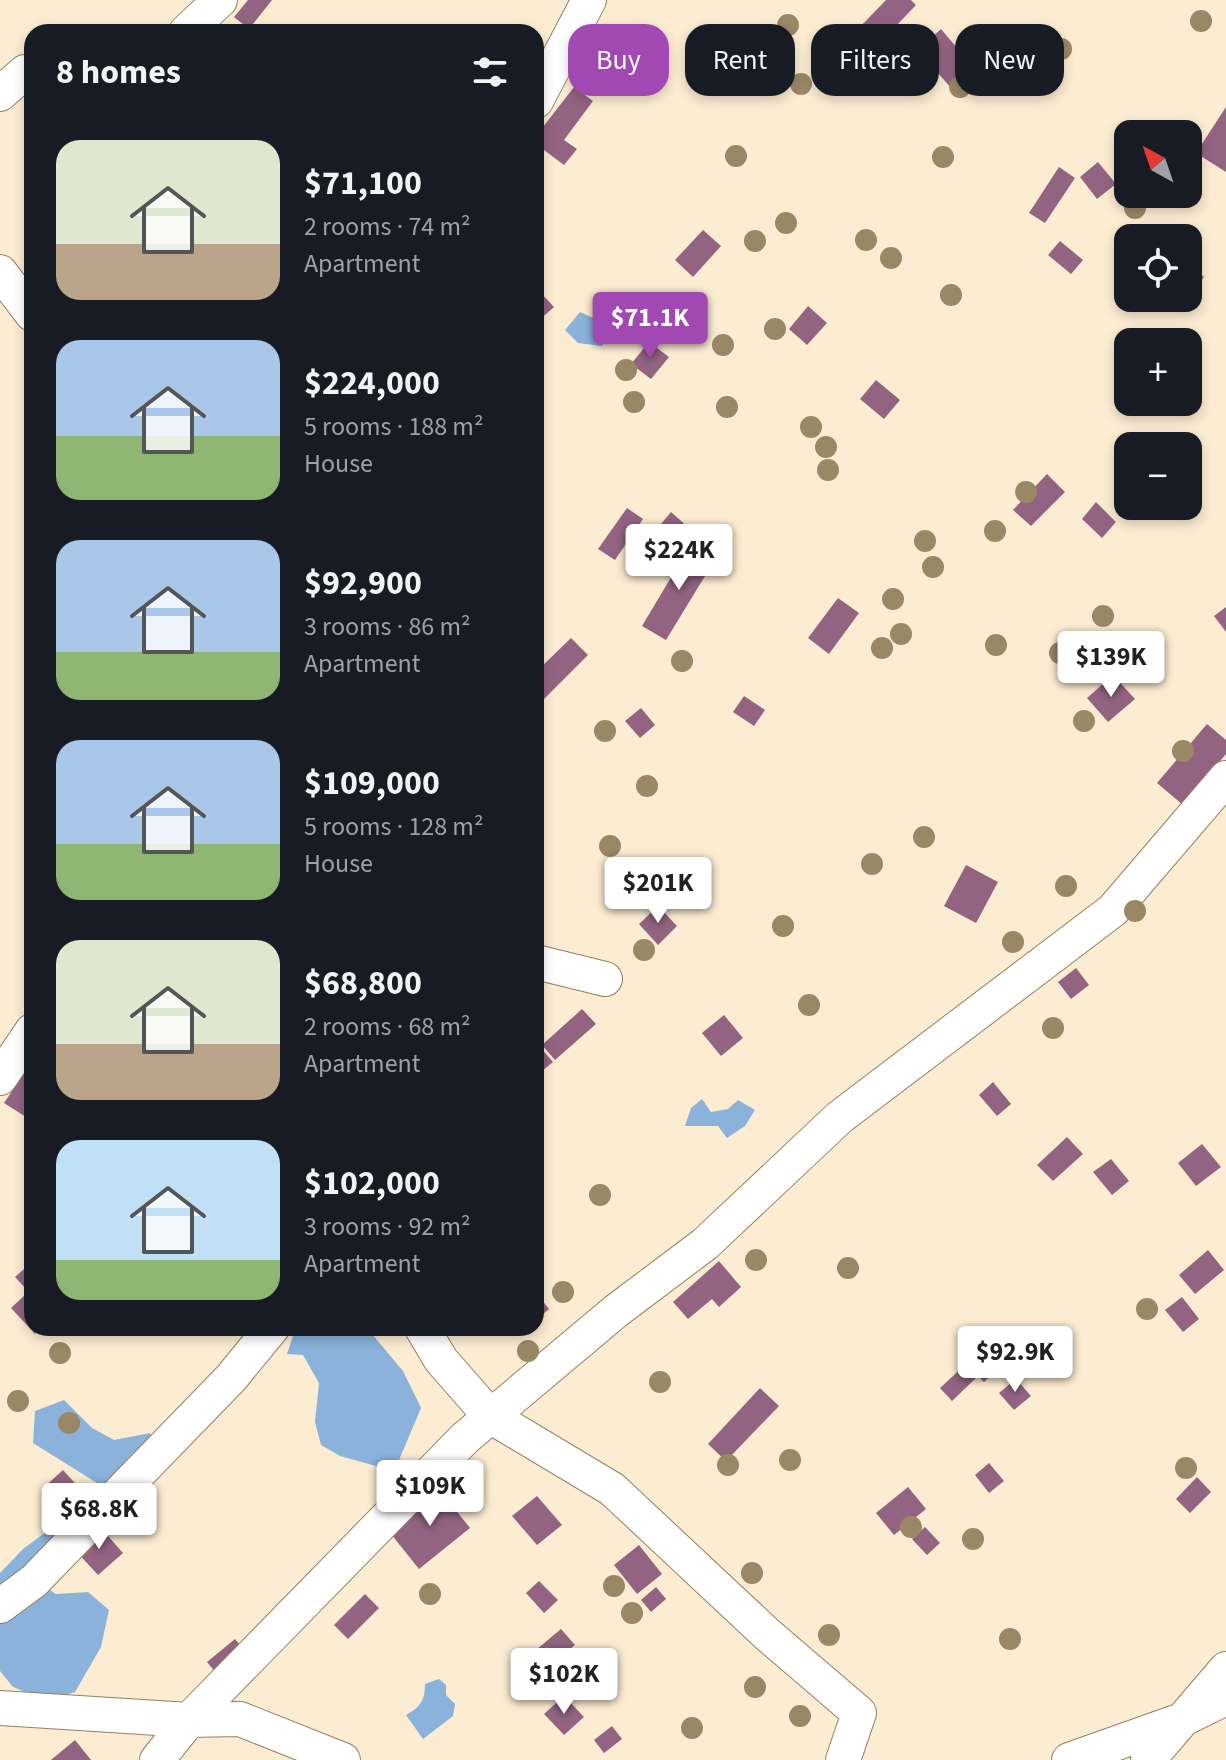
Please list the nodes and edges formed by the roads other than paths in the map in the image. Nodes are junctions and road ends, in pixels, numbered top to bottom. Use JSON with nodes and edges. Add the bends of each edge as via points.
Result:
{"nodes":[{"id":1,"x":220,"y":0,"type":"edge"},
{"id":2,"x":589,"y":0,"type":"edge"},
{"id":3,"x":194,"y":24,"type":"edge"},
{"id":4,"x":24,"y":73,"type":"edge"},
{"id":5,"x":544,"y":86,"type":"edge"},
{"id":6,"x":0,"y":94,"type":"edge"},
{"id":7,"x":0,"y":272,"type":"edge"},
{"id":8,"x":24,"y":304,"type":"edge"},
{"id":9,"x":1226,"y":778,"type":"edge"},
{"id":10,"x":544,"y":964,"type":"edge"},
{"id":11,"x":605,"y":979,"type":"dead end"},
{"id":12,"x":24,"y":1043,"type":"edge"},
{"id":13,"x":0,"y":1078,"type":"edge"},
{"id":14,"x":265,"y":1336,"type":"edge"},
{"id":15,"x":427,"y":1336,"type":"edge"},
{"id":16,"x":490,"y":1416,"type":"junction"},
{"id":17,"x":0,"y":1606,"type":"edge"},
{"id":18,"x":1226,"y":1669,"type":"edge"},
{"id":19,"x":1226,"y":1698,"type":"edge"},
{"id":20,"x":0,"y":1708,"type":"edge"},
{"id":21,"x":189,"y":1720,"type":"junction"},
{"id":22,"x":1179,"y":1721,"type":"junction"},
{"id":23,"x":157,"y":1760,"type":"edge"},
{"id":24,"x":343,"y":1760,"type":"edge"},
{"id":25,"x":843,"y":1760,"type":"edge"},
{"id":26,"x":1069,"y":1760,"type":"edge"},
{"id":27,"x":1148,"y":1760,"type":"edge"}],
"edges":[{"from":1,"to":3,"type":"street"},
{"from":2,"to":5,"type":"street"},
{"from":4,"to":6,"type":"street"},
{"from":7,"to":8,"type":"street"},
{"from":9,"to":16,"type":"street","via":[[1113,910],[840,1117],[705,1244]]},
{"from":10,"to":11,"type":"street"},
{"from":12,"to":13,"type":"street"},
{"from":14,"to":17,"type":"street","via":[[34,1581]]},
{"from":15,"to":16,"type":"street"},
{"from":16,"to":21,"type":"street"},
{"from":16,"to":25,"type":"street","via":[[612,1489],[859,1713]]},
{"from":18,"to":22,"type":"street"},
{"from":19,"to":22,"type":"street"},
{"from":20,"to":21,"type":"street"},
{"from":21,"to":23,"type":"street"},
{"from":21,"to":24,"type":"street","via":[[240,1719]]},
{"from":22,"to":26,"type":"street"},
{"from":22,"to":27,"type":"street"}]}
